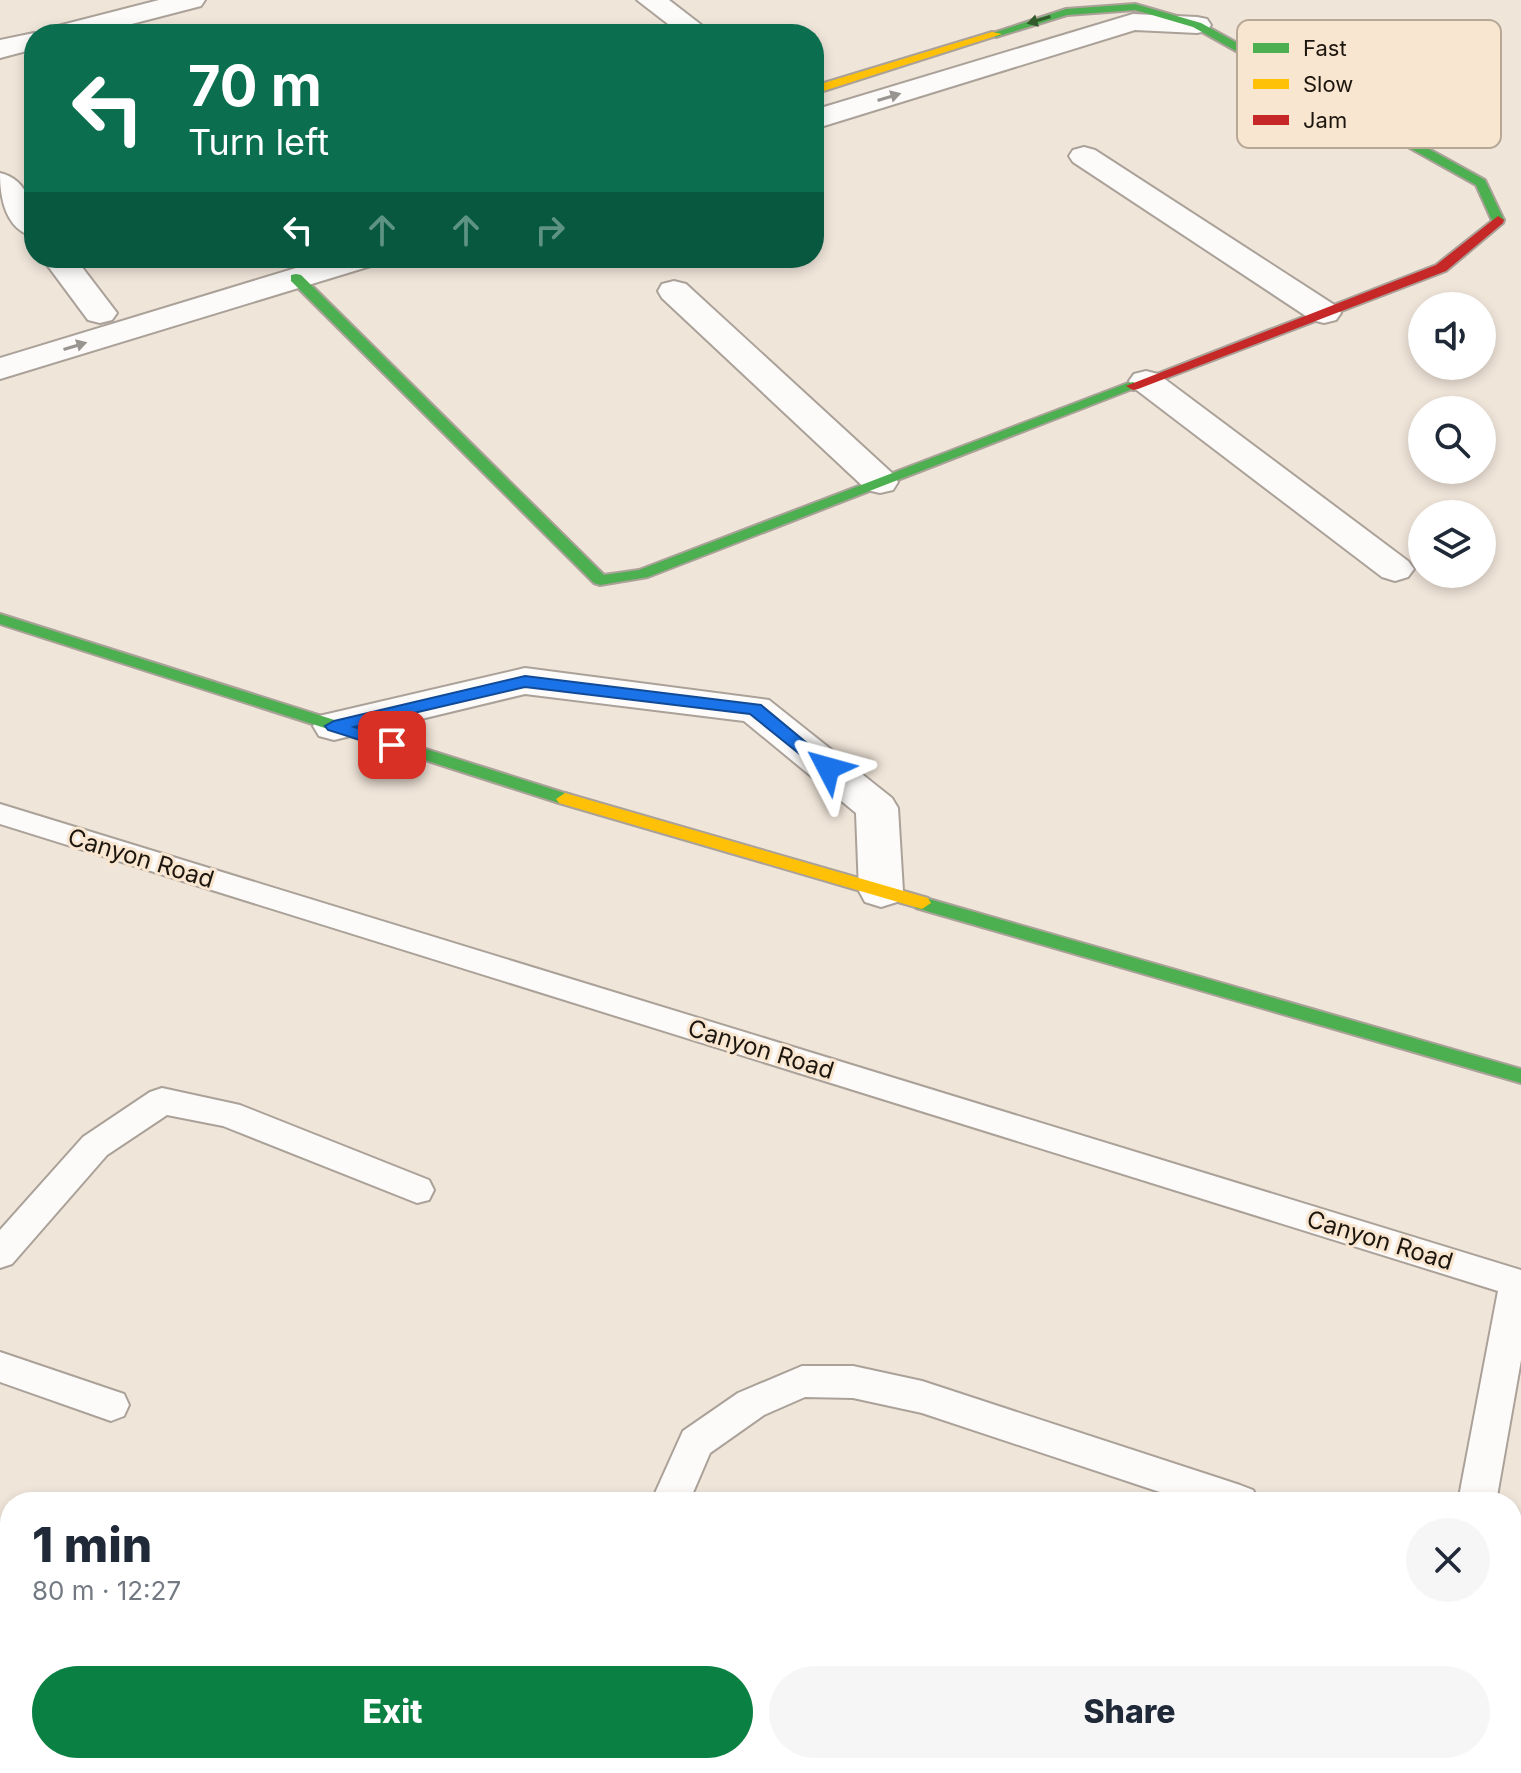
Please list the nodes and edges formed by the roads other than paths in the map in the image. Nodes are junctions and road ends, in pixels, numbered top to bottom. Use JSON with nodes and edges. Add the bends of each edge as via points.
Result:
{"nodes":[{"id":1,"x":191,"y":0,"type":"edge"},
{"id":2,"x":651,"y":0,"type":"edge"},
{"id":3,"x":99,"y":24,"type":"edge"},
{"id":4,"x":685,"y":24,"type":"edge"},
{"id":5,"x":1197,"y":25,"type":"junction"},
{"id":6,"x":24,"y":43,"type":"edge"},
{"id":7,"x":1237,"y":47,"type":"edge"},
{"id":8,"x":0,"y":49,"type":"edge"},
{"id":9,"x":824,"y":87,"type":"edge"},
{"id":10,"x":824,"y":117,"type":"edge"},
{"id":11,"x":1418,"y":148,"type":"edge"},
{"id":12,"x":1084,"y":156,"type":"dead end"},
{"id":13,"x":0,"y":182,"type":"edge"},
{"id":14,"x":24,"y":214,"type":"edge"},
{"id":15,"x":66,"y":268,"type":"edge"},
{"id":16,"x":286,"y":268,"type":"edge"},
{"id":17,"x":674,"y":291,"type":"dead end"},
{"id":18,"x":100,"y":313,"type":"junction"},
{"id":19,"x":1324,"y":313,"type":"junction"},
{"id":20,"x":0,"y":344,"type":"edge"},
{"id":21,"x":0,"y":369,"type":"edge"},
{"id":22,"x":1146,"y":381,"type":"junction"},
{"id":23,"x":880,"y":482,"type":"junction"},
{"id":24,"x":1395,"y":569,"type":"dead end"},
{"id":25,"x":0,"y":619,"type":"edge"},
{"id":26,"x":334,"y":726,"type":"junction"},
{"id":27,"x":0,"y":814,"type":"edge"},
{"id":28,"x":881,"y":891,"type":"junction"},
{"id":29,"x":1521,"y":1076,"type":"edge"},
{"id":30,"x":417,"y":1190,"type":"dead end"},
{"id":31,"x":0,"y":1254,"type":"edge"},
{"id":32,"x":1519,"y":1283,"type":"edge"},
{"id":33,"x":0,"y":1367,"type":"edge"},
{"id":34,"x":111,"y":1405,"type":"dead end"},
{"id":35,"x":674,"y":1492,"type":"edge"},
{"id":36,"x":1210,"y":1492,"type":"edge"},
{"id":37,"x":1479,"y":1492,"type":"edge"}],
"edges":[{"from":1,"to":3,"type":"street"},
{"from":2,"to":4,"type":"street"},
{"from":5,"to":7,"type":"street"},
{"from":5,"to":9,"type":"street","one_way":true,"via":[[1135,7],[1066,12]]},
{"from":10,"to":5,"type":"street","one_way":true,"via":[[1133,22]]},
{"from":6,"to":8,"type":"street"},
{"from":11,"to":19,"type":"street","via":[[1481,183],[1499,220],[1441,268]]},
{"from":12,"to":19,"type":"street"},
{"from":13,"to":14,"type":"street"},
{"from":15,"to":18,"type":"street"},
{"from":16,"to":18,"type":"street"},
{"from":21,"to":16,"type":"street","one_way":true},
{"from":16,"to":23,"type":"street","via":[[600,580],[642,574]]},
{"from":17,"to":23,"type":"street"},
{"from":18,"to":20,"type":"street"},
{"from":19,"to":22,"type":"street"},
{"from":22,"to":23,"type":"street"},
{"from":22,"to":24,"type":"street"},
{"from":25,"to":26,"type":"street"},
{"from":26,"to":28,"type":"street"},
{"from":26,"to":28,"type":"street","via":[[525,681],[755,709],[877,808]]},
{"from":27,"to":32,"type":"lane","name":"Canyon Road"},
{"from":28,"to":29,"type":"street"},
{"from":30,"to":31,"type":"lane","via":[[228,1114],[162,1101],[95,1146]]},
{"from":32,"to":37,"type":"lane"},
{"from":33,"to":34,"type":"lane"},
{"from":35,"to":36,"type":"lane","via":[[696,1442],[751,1404],[802,1381],[853,1382],[922,1397]]}]}
